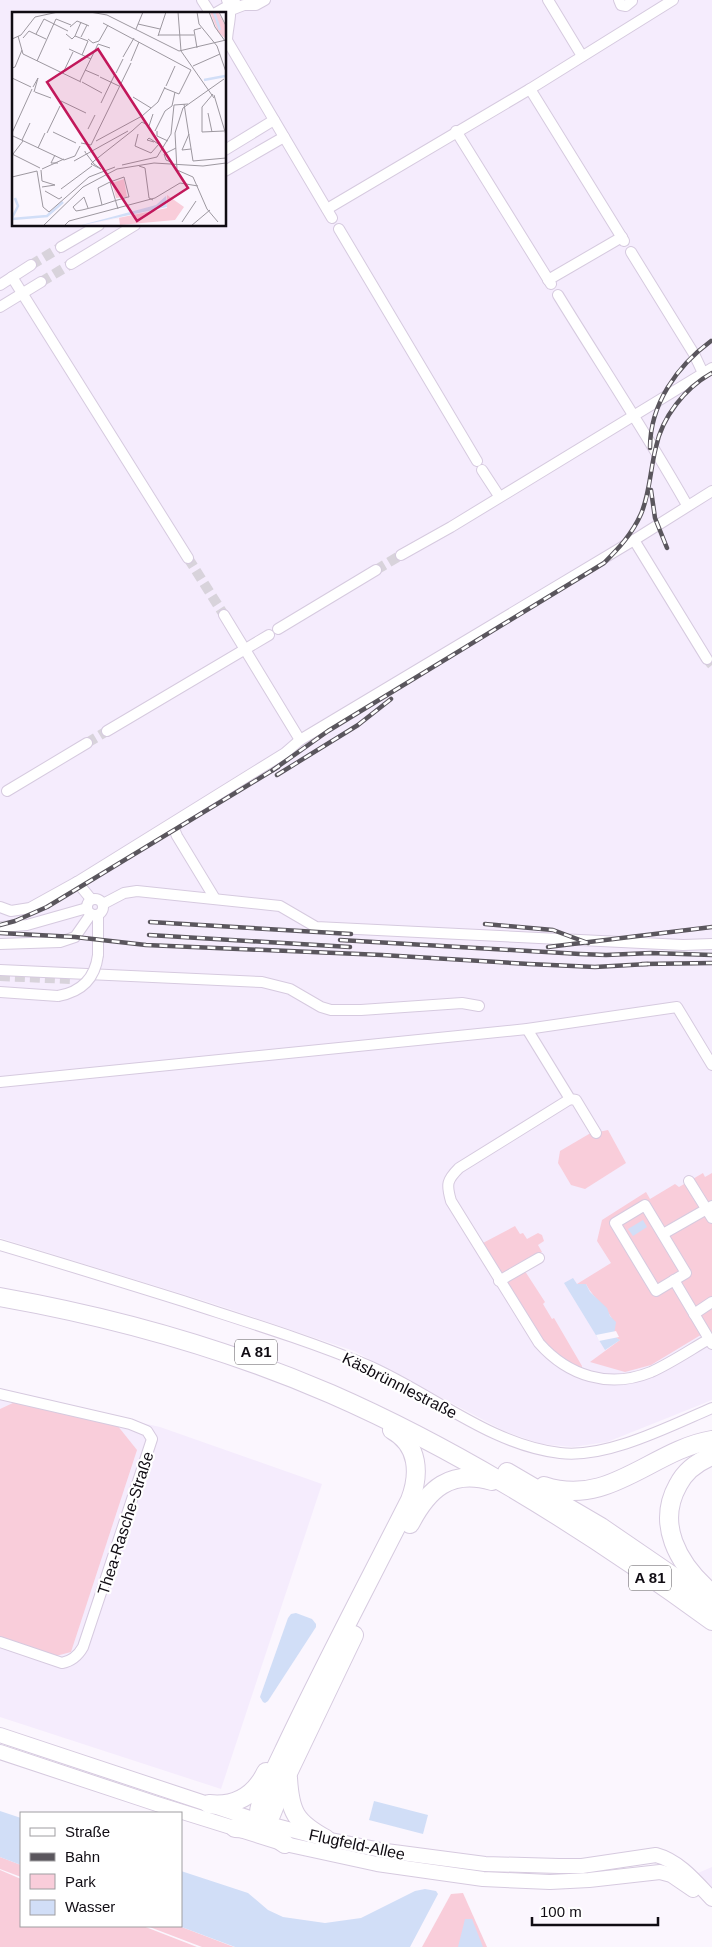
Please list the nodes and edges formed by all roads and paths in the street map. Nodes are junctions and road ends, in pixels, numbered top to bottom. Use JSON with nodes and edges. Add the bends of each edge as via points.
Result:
{"nodes":[{"id":1,"x":202,"y":0,"type":"edge"},
{"id":2,"x":265,"y":0,"type":"edge"},
{"id":3,"x":548,"y":0,"type":"edge"},
{"id":4,"x":618,"y":0,"type":"edge"},
{"id":5,"x":673,"y":0,"type":"edge"},
{"id":6,"x":632,"y":1,"type":"edge"},
{"id":7,"x":232,"y":4,"type":"edge"},
{"id":8,"x":211,"y":12,"type":"edge"},
{"id":9,"x":216,"y":12,"type":"edge"},
{"id":10,"x":226,"y":39,"type":"edge"},
{"id":11,"x":582,"y":56,"type":"junction"},
{"id":12,"x":530,"y":89,"type":"junction"},
{"id":13,"x":274,"y":120,"type":"junction"},
{"id":14,"x":456,"y":131,"type":"junction"},
{"id":15,"x":284,"y":137,"type":"junction"},
{"id":16,"x":226,"y":149,"type":"edge"},
{"id":17,"x":226,"y":170,"type":"edge"},
{"id":18,"x":97,"y":226,"type":"edge"},
{"id":19,"x":133,"y":226,"type":"edge"},
{"id":20,"x":339,"y":229,"type":"dead end"},
{"id":21,"x":61,"y":247,"type":"tunnel mouth"},
{"id":22,"x":631,"y":252,"type":"dead end"},
{"id":23,"x":70,"y":264,"type":"tunnel mouth"},
{"id":24,"x":31,"y":265,"type":"tunnel mouth"},
{"id":25,"x":12,"y":277,"type":"junction"},
{"id":26,"x":41,"y":282,"type":"tunnel mouth"},
{"id":27,"x":0,"y":285,"type":"edge"},
{"id":28,"x":22,"y":294,"type":"junction"},
{"id":29,"x":558,"y":295,"type":"dead end"},
{"id":30,"x":0,"y":307,"type":"edge"},
{"id":31,"x":707,"y":370,"type":"edge"},
{"id":32,"x":632,"y":415,"type":"junction"},
{"id":33,"x":712,"y":491,"type":"edge"},
{"id":34,"x":499,"y":496,"type":"junction"},
{"id":35,"x":687,"y":505,"type":"junction"},
{"id":36,"x":634,"y":540,"type":"junction"},
{"id":37,"x":401,"y":555,"type":"tunnel mouth"},
{"id":38,"x":188,"y":558,"type":"tunnel mouth"},
{"id":39,"x":376,"y":570,"type":"tunnel mouth"},
{"id":40,"x":224,"y":614,"type":"tunnel mouth"},
{"id":41,"x":278,"y":629,"type":"dead end"},
{"id":42,"x":268,"y":635,"type":"dead end"},
{"id":43,"x":245,"y":647,"type":"junction"},
{"id":44,"x":707,"y":659,"type":"dead end"},
{"id":45,"x":107,"y":731,"type":"tunnel mouth"},
{"id":46,"x":300,"y":740,"type":"junction"},
{"id":47,"x":88,"y":743,"type":"tunnel mouth"},
{"id":48,"x":7,"y":790,"type":"dead end"},
{"id":49,"x":172,"y":824,"type":"junction"},
{"id":50,"x":77,"y":882,"type":"junction"},
{"id":51,"x":214,"y":897,"type":"junction"},
{"id":52,"x":0,"y":907,"type":"edge"},
{"id":53,"x":91,"y":909,"type":"junction"},
{"id":54,"x":0,"y":927,"type":"edge"},
{"id":55,"x":0,"y":944,"type":"edge"},
{"id":56,"x":712,"y":944,"type":"edge"},
{"id":57,"x":0,"y":970,"type":"edge"},
{"id":58,"x":0,"y":992,"type":"edge"},
{"id":59,"x":479,"y":1006,"type":"dead end"},
{"id":60,"x":527,"y":1029,"type":"junction"},
{"id":61,"x":712,"y":1065,"type":"edge"},
{"id":62,"x":0,"y":1082,"type":"edge"},
{"id":63,"x":570,"y":1099,"type":"junction"},
{"id":64,"x":596,"y":1133,"type":"dead end"},
{"id":65,"x":689,"y":1181,"type":"dead end"},
{"id":66,"x":710,"y":1211,"type":"edge"},
{"id":67,"x":662,"y":1234,"type":"junction"},
{"id":68,"x":0,"y":1245,"type":"edge"},
{"id":69,"x":539,"y":1258,"type":"dead end"},
{"id":70,"x":674,"y":1280,"type":"junction"},
{"id":71,"x":499,"y":1281,"type":"junction"},
{"id":72,"x":0,"y":1286,"type":"edge"},
{"id":73,"x":0,"y":1297,"type":"edge"},
{"id":74,"x":712,"y":1302,"type":"edge"},
{"id":75,"x":694,"y":1314,"type":"junction"},
{"id":76,"x":711,"y":1342,"type":"edge"},
{"id":77,"x":306,"y":1383,"type":"junction"},
{"id":78,"x":0,"y":1394,"type":"edge"},
{"id":79,"x":712,"y":1408,"type":"edge"},
{"id":80,"x":712,"y":1440,"type":"edge"},
{"id":81,"x":712,"y":1456,"type":"edge"},
{"id":82,"x":495,"y":1465,"type":"junction"},
{"id":83,"x":513,"y":1489,"type":"junction"},
{"id":84,"x":712,"y":1594,"type":"edge"},
{"id":85,"x":712,"y":1603,"type":"edge"},
{"id":86,"x":712,"y":1621,"type":"edge"},
{"id":87,"x":0,"y":1642,"type":"edge"},
{"id":88,"x":327,"y":1662,"type":"junction"},
{"id":89,"x":0,"y":1735,"type":"edge"},
{"id":90,"x":0,"y":1752,"type":"edge"},
{"id":91,"x":288,"y":1773,"type":"junction"},
{"id":92,"x":209,"y":1804,"type":"junction"},
{"id":93,"x":265,"y":1822,"type":"junction"},
{"id":94,"x":235,"y":1828,"type":"junction"},
{"id":95,"x":326,"y":1839,"type":"junction"},
{"id":96,"x":285,"y":1844,"type":"junction"},
{"id":97,"x":712,"y":1901,"type":"edge"}],
"edges":[{"from":1,"to":8,"type":"street"},
{"from":2,"to":7,"type":"street","via":[[256,5]]},
{"from":3,"to":11,"type":"street"},
{"from":4,"to":6,"type":"street","via":[[626,6]]},
{"from":5,"to":11,"type":"street"},
{"from":7,"to":9,"type":"street"},
{"from":7,"to":10,"type":"street"},
{"from":10,"to":13,"type":"street"},
{"from":11,"to":12,"type":"street"},
{"from":12,"to":14,"type":"street"},
{"from":12,"to":14,"type":"street","via":[[623,239],[550,282]]},
{"from":13,"to":15,"type":"street"},
{"from":13,"to":16,"type":"street"},
{"from":14,"to":15,"type":"street","via":[[330,213]]},
{"from":15,"to":17,"type":"street"},
{"from":18,"to":21,"type":"street"},
{"from":19,"to":23,"type":"street"},
{"from":20,"to":34,"type":"street"},
{"from":22,"to":31,"type":"street"},
{"from":24,"to":25,"type":"street"},
{"from":25,"to":27,"type":"street"},
{"from":25,"to":28,"type":"street"},
{"from":26,"to":28,"type":"street"},
{"from":28,"to":30,"type":"street"},
{"from":28,"to":38,"type":"street"},
{"from":29,"to":32,"type":"street"},
{"from":31,"to":32,"type":"street"},
{"from":32,"to":34,"type":"street"},
{"from":32,"to":35,"type":"street"},
{"from":33,"to":35,"type":"street"},
{"from":34,"to":37,"type":"street"},
{"from":35,"to":36,"type":"street"},
{"from":36,"to":44,"type":"street"},
{"from":36,"to":46,"type":"street"},
{"from":39,"to":41,"type":"street"},
{"from":40,"to":43,"type":"street"},
{"from":42,"to":43,"type":"street"},
{"from":43,"to":45,"type":"street"},
{"from":43,"to":46,"type":"street"},
{"from":46,"to":49,"type":"street","via":[[286,753]]},
{"from":47,"to":48,"type":"street"},
{"from":49,"to":50,"type":"street"},
{"from":49,"to":51,"type":"street"},
{"from":50,"to":52,"type":"street","via":[[30,908],[11,911]]},
{"from":50,"to":53,"type":"street"},
{"from":51,"to":53,"type":"street","via":[[137,891],[124,893],[103,904],[103,910]]},
{"from":51,"to":56,"type":"street","via":[[280,906],[316,928]]},
{"from":53,"to":54,"type":"street","via":[[27,925]]},
{"from":53,"to":55,"type":"street","via":[[75,937],[60,942]]},
{"from":53,"to":58,"type":"street","bridge":true,"via":[[98,955],[97,964],[84,985],[73,993],[58,996]]},
{"from":57,"to":59,"type":"street","via":[[262,982],[280,985],[331,1010],[462,1003]]},
{"from":60,"to":61,"type":"street","via":[[677,1007]]},
{"from":60,"to":62,"type":"street"},
{"from":60,"to":63,"type":"street"},
{"from":63,"to":64,"type":"street","via":[[576,1100]]},
{"from":63,"to":71,"type":"street","via":[[459,1168],[448,1179],[451,1200]]},
{"from":65,"to":66,"type":"street"},
{"from":66,"to":67,"type":"street"},
{"from":67,"to":70,"type":"street","via":[[686,1273]]},
{"from":67,"to":70,"type":"street","via":[[645,1204],[615,1223],[656,1291]]},
{"from":68,"to":79,"type":"street","name":"Käsbrünnlestraße","via":[[315,1345],[368,1366],[501,1437],[532,1449],[580,1454],[600,1451]]},
{"from":69,"to":71,"type":"street"},
{"from":70,"to":75,"type":"street"},
{"from":71,"to":76,"type":"street","via":[[549,1354],[574,1372],[587,1376],[630,1378]]},
{"from":72,"to":82,"type":"highway","number":"A 81","via":[[133,1314],[285,1362],[366,1396]]},
{"from":73,"to":77,"type":"highway","number":"A 81","via":[[143,1328]]},
{"from":74,"to":75,"type":"street"},
{"from":75,"to":76,"type":"street"},
{"from":77,"to":83,"type":"highway","number":"A 81","via":[[412,1433]]},
{"from":77,"to":88,"type":"highway","via":[[398,1434],[412,1452],[416,1473],[410,1500]]},
{"from":78,"to":87,"type":"street","name":"Thea-Rasche-Straße","via":[[130,1424],[147,1431],[152,1439],[78,1656],[62,1664]]},
{"from":80,"to":82,"type":"highway","via":[[679,1450],[616,1482],[580,1491],[549,1488]]},
{"from":81,"to":84,"type":"highway","via":[[694,1466],[680,1481],[671,1500],[669,1522],[681,1560]]},
{"from":82,"to":85,"type":"highway","number":"A 81","via":[[601,1527]]},
{"from":83,"to":86,"type":"highway","number":"A 81"},
{"from":83,"to":91,"type":"highway","via":[[476,1477],[460,1478],[435,1488],[423,1502],[369,1604]]},
{"from":88,"to":92,"type":"highway","via":[[255,1790],[237,1802]]},
{"from":88,"to":93,"type":"highway","via":[[263,1798],[259,1814]]},
{"from":89,"to":92,"type":"main road","name":"Flugfeld-Allee"},
{"from":90,"to":94,"type":"main road","name":"Flugfeld-Allee"},
{"from":91,"to":93,"type":"highway","via":[[273,1811]]},
{"from":91,"to":95,"type":"highway","via":[[293,1810],[303,1824]]},
{"from":92,"to":93,"type":"main road","name":"Flugfeld-Allee"},
{"from":93,"to":94,"type":"highway","via":[[254,1829]]},
{"from":93,"to":95,"type":"main road","name":"Flugfeld-Allee"},
{"from":93,"to":96,"type":"highway","via":[[274,1836]]},
{"from":94,"to":96,"type":"main road","name":"Flugfeld-Allee"},
{"from":95,"to":97,"type":"main road","name":"Flugfeld-Allee","via":[[485,1864],[571,1866],[656,1855],[677,1865]]},
{"from":96,"to":97,"type":"main road","name":"Flugfeld-Allee","via":[[377,1864],[483,1879],[566,1882],[660,1872],[678,1879]]}]}
